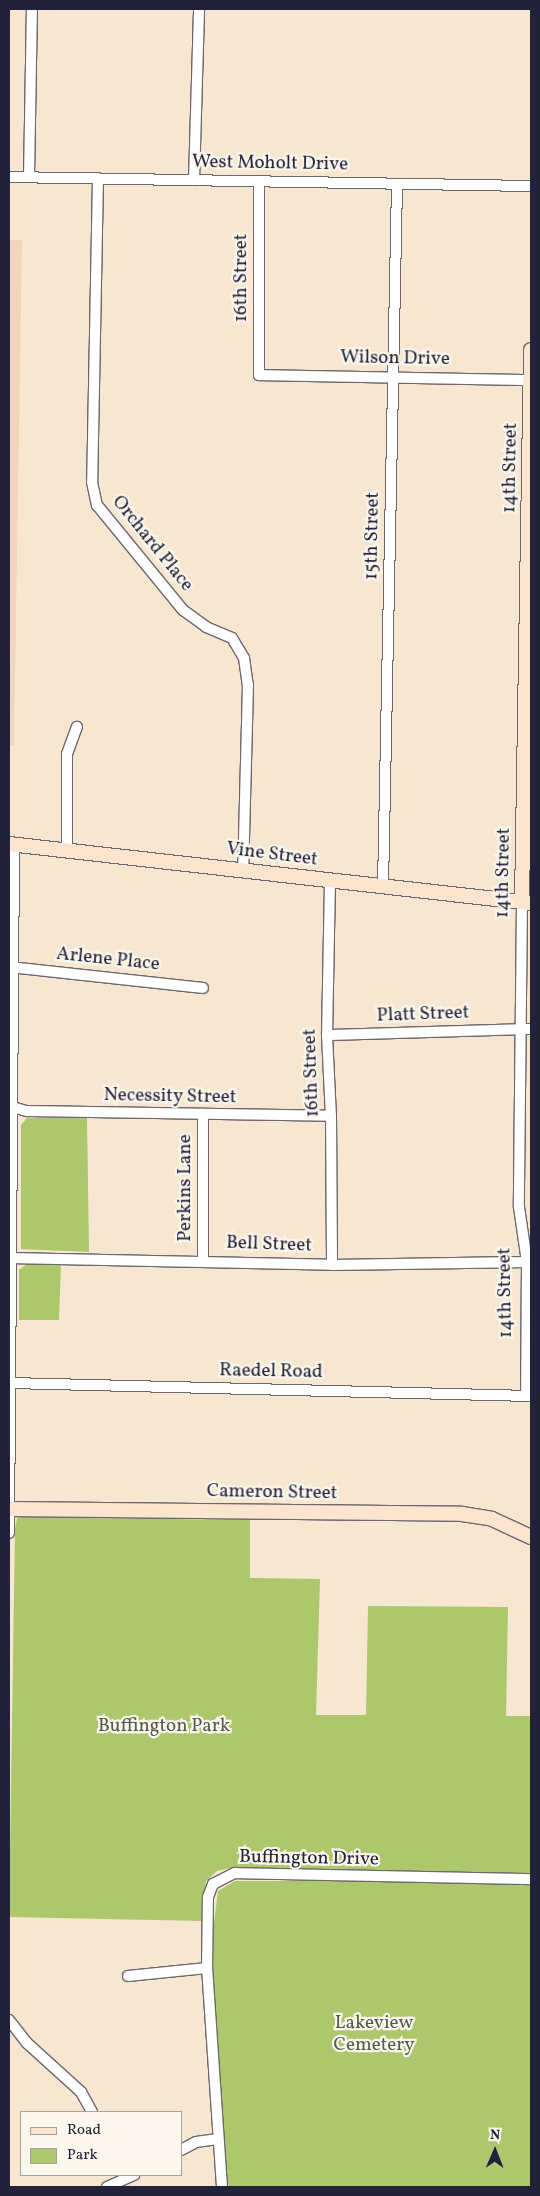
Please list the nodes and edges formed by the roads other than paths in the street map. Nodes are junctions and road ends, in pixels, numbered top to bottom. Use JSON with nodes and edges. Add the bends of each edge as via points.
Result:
{"nodes":[{"id":1,"x":32,"y":9,"type":"edge"},
{"id":2,"x":199,"y":9,"type":"edge"},
{"id":3,"x":9,"y":177,"type":"edge"},
{"id":4,"x":29,"y":177,"type":"junction"},
{"id":5,"x":98,"y":178,"type":"junction"},
{"id":6,"x":194,"y":180,"type":"junction"},
{"id":7,"x":259,"y":182,"type":"junction"},
{"id":8,"x":397,"y":184,"type":"junction"},
{"id":9,"x":531,"y":186,"type":"edge"},
{"id":10,"x":531,"y":350,"type":"edge"},
{"id":11,"x":259,"y":375,"type":"joint"},
{"id":12,"x":394,"y":376,"type":"junction"},
{"id":13,"x":531,"y":379,"type":"edge"},
{"id":14,"x":77,"y":727,"type":"dead end"},
{"id":15,"x":529,"y":727,"type":"edge"},
{"id":16,"x":11,"y":844,"type":"edge"},
{"id":17,"x":67,"y":850,"type":"junction"},
{"id":18,"x":243,"y":870,"type":"junction"},
{"id":19,"x":330,"y":881,"type":"junction"},
{"id":20,"x":383,"y":887,"type":"junction"},
{"id":21,"x":527,"y":903,"type":"edge"},
{"id":22,"x":12,"y":967,"type":"edge"},
{"id":23,"x":203,"y":988,"type":"dead end"},
{"id":24,"x":520,"y":1029,"type":"junction"},
{"id":25,"x":531,"y":1029,"type":"edge"},
{"id":26,"x":327,"y":1036,"type":"junction"},
{"id":27,"x":11,"y":1106,"type":"edge"},
{"id":28,"x":203,"y":1116,"type":"junction"},
{"id":29,"x":332,"y":1116,"type":"junction"},
{"id":30,"x":11,"y":1258,"type":"edge"},
{"id":31,"x":203,"y":1261,"type":"junction"},
{"id":32,"x":527,"y":1262,"type":"junction"},
{"id":33,"x":332,"y":1265,"type":"junction"},
{"id":34,"x":10,"y":1384,"type":"edge"},
{"id":35,"x":528,"y":1396,"type":"edge"},
{"id":36,"x":9,"y":1509,"type":"edge"},
{"id":37,"x":9,"y":1533,"type":"edge"},
{"id":38,"x":531,"y":1537,"type":"edge"},
{"id":39,"x":531,"y":1879,"type":"edge"},
{"id":40,"x":207,"y":1968,"type":"junction"},
{"id":41,"x":128,"y":1976,"type":"dead end"},
{"id":42,"x":9,"y":2020,"type":"edge"},
{"id":43,"x":91,"y":2111,"type":"edge"},
{"id":44,"x":218,"y":2139,"type":"junction"},
{"id":45,"x":182,"y":2149,"type":"edge"},
{"id":46,"x":122,"y":2177,"type":"edge"},
{"id":47,"x":107,"y":2187,"type":"edge"},
{"id":48,"x":222,"y":2187,"type":"edge"}],
"edges":[{"from":1,"to":4,"type":"street"},
{"from":2,"to":6,"type":"street"},
{"from":3,"to":4,"type":"street","name":"West Moholt Drive"},
{"from":4,"to":5,"type":"street","name":"West Moholt Drive"},
{"from":5,"to":6,"type":"street","name":"West Moholt Drive"},
{"from":5,"to":18,"type":"street","name":"Orchard Place","via":[[93,490],[97,505],[183,610],[206,627],[232,638],[244,658],[248,685]]},
{"from":6,"to":7,"type":"street","name":"West Moholt Drive"},
{"from":7,"to":8,"type":"street","name":"West Moholt Drive"},
{"from":7,"to":11,"type":"street","name":"16th Street"},
{"from":8,"to":9,"type":"street","name":"West Moholt Drive"},
{"from":8,"to":12,"type":"street","name":"15th Street"},
{"from":10,"to":13,"type":"street","name":"14th Street"},
{"from":11,"to":12,"type":"street","name":"Wilson Drive"},
{"from":12,"to":13,"type":"street","name":"Wilson Drive"},
{"from":12,"to":20,"type":"street","name":"15th Street"},
{"from":13,"to":15,"type":"street","name":"14th Street"},
{"from":14,"to":17,"type":"street","via":[[67,754]]},
{"from":15,"to":21,"type":"street","name":"14th Street"},
{"from":16,"to":17,"type":"street","name":"Vine Street"},
{"from":16,"to":22,"type":"street"},
{"from":17,"to":18,"type":"street","name":"Vine Street"},
{"from":18,"to":19,"type":"street","name":"Vine Street"},
{"from":19,"to":20,"type":"street","name":"Vine Street"},
{"from":19,"to":26,"type":"street","name":"16th Street"},
{"from":20,"to":21,"type":"street","name":"Vine Street"},
{"from":21,"to":24,"type":"street","name":"14th Street"},
{"from":22,"to":23,"type":"street","name":"Arlene Place"},
{"from":22,"to":27,"type":"street"},
{"from":24,"to":25,"type":"street","name":"Platt Street"},
{"from":24,"to":26,"type":"street","name":"Platt Street"},
{"from":24,"to":32,"type":"street","name":"14th Street","via":[[519,1207]]},
{"from":26,"to":29,"type":"street","name":"16th Street"},
{"from":27,"to":28,"type":"street","name":"Necessity Street","via":[[27,1111]]},
{"from":27,"to":30,"type":"street"},
{"from":28,"to":29,"type":"street","name":"Necessity Street"},
{"from":28,"to":31,"type":"street","name":"Perkins Lane"},
{"from":29,"to":33,"type":"street","name":"16th Street"},
{"from":30,"to":31,"type":"street","name":"Bell Street"},
{"from":30,"to":34,"type":"street"},
{"from":31,"to":33,"type":"street","name":"Bell Street"},
{"from":32,"to":33,"type":"street","name":"Bell Street"},
{"from":32,"to":35,"type":"street","name":"14th Street"},
{"from":34,"to":35,"type":"street","name":"Raedel Road"},
{"from":34,"to":36,"type":"street"},
{"from":36,"to":37,"type":"street"},
{"from":36,"to":38,"type":"street","name":"Cameron Street","via":[[462,1514],[492,1519]]},
{"from":39,"to":40,"type":"street","name":"Buffington Drive","via":[[235,1873],[213,1884],[208,1897]]},
{"from":40,"to":41,"type":"street"},
{"from":40,"to":44,"type":"street","name":"Buffington Drive"},
{"from":42,"to":43,"type":"street","via":[[27,2043],[81,2092]]},
{"from":44,"to":45,"type":"street","via":[[196,2142]]},
{"from":44,"to":48,"type":"street","name":"Buffington Drive"},
{"from":46,"to":47,"type":"street"}]}
